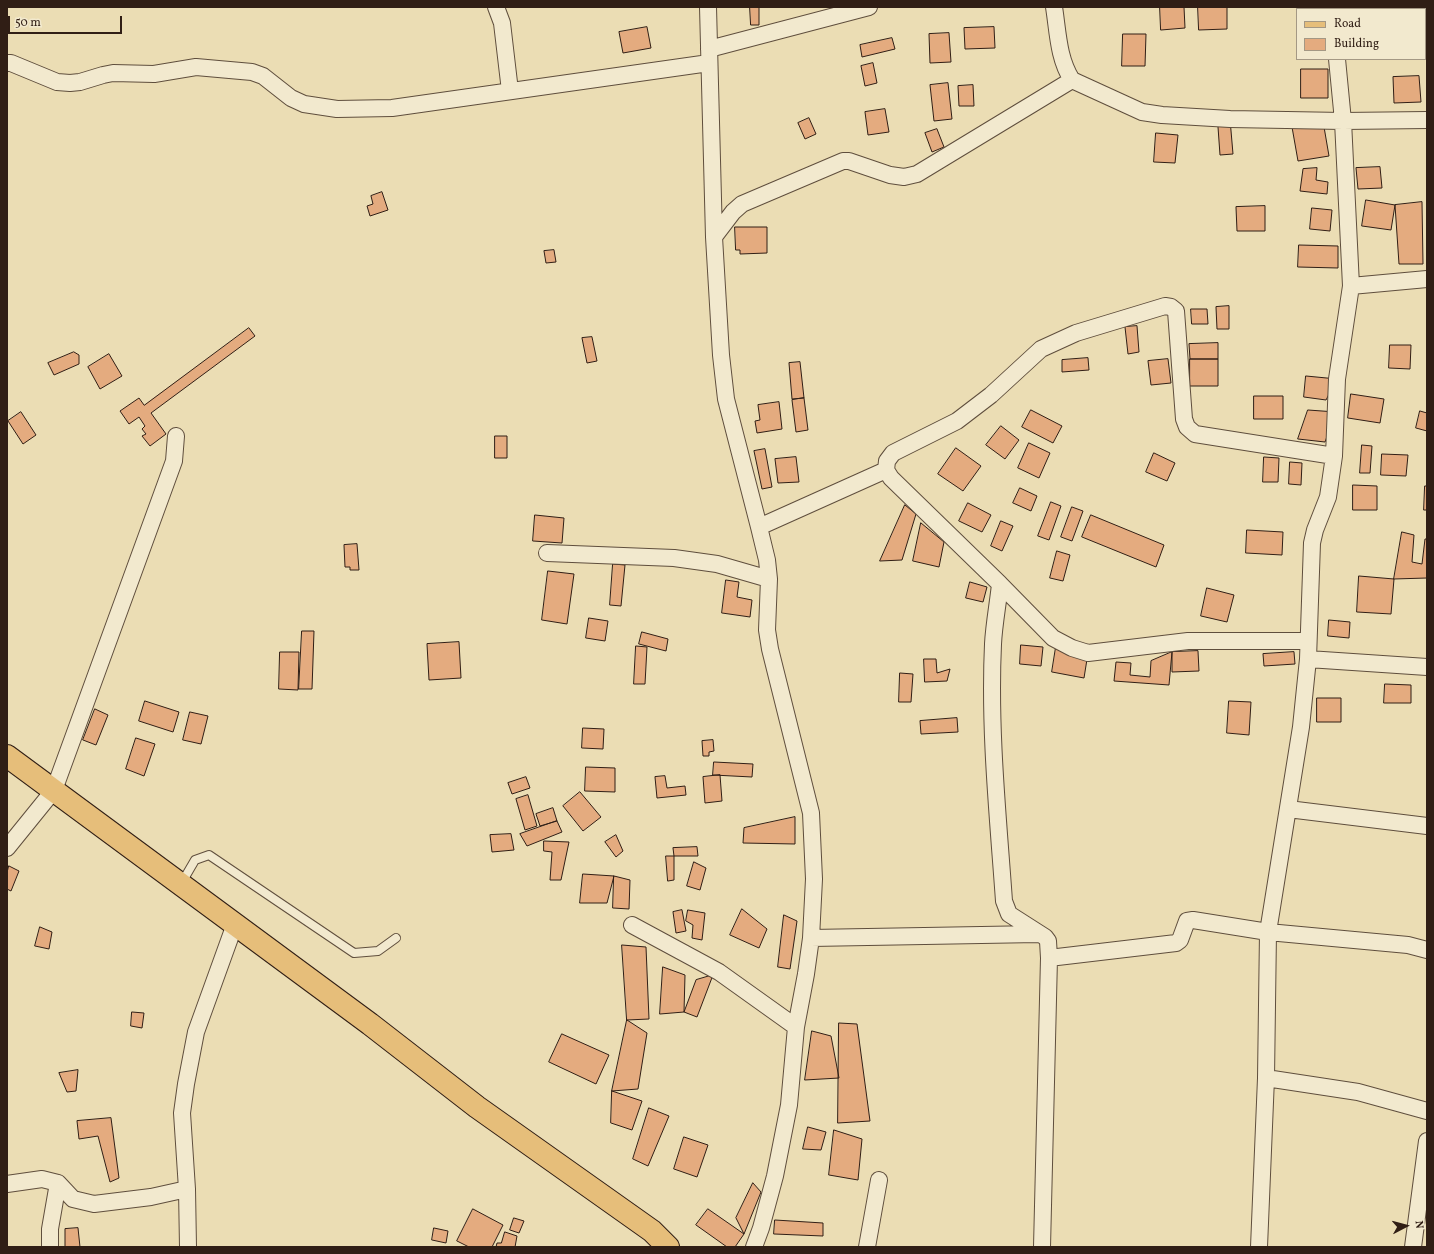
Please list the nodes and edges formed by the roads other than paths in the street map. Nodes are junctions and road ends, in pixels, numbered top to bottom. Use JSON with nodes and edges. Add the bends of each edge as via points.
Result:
{"nodes":[{"id":1,"x":496,"y":7,"type":"edge"},
{"id":2,"x":708,"y":7,"type":"edge"},
{"id":3,"x":869,"y":7,"type":"edge"},
{"id":4,"x":1054,"y":7,"type":"edge"},
{"id":5,"x":709,"y":56,"type":"junction"},
{"id":6,"x":1337,"y":60,"type":"edge"},
{"id":7,"x":7,"y":63,"type":"edge"},
{"id":8,"x":1072,"y":80,"type":"junction"},
{"id":9,"x":510,"y":92,"type":"junction"},
{"id":10,"x":1427,"y":120,"type":"edge"},
{"id":11,"x":1343,"y":121,"type":"junction"},
{"id":12,"x":714,"y":237,"type":"junction"},
{"id":13,"x":1427,"y":279,"type":"edge"},
{"id":14,"x":1351,"y":286,"type":"junction"},
{"id":15,"x":176,"y":436,"type":"dead end"},
{"id":16,"x":1334,"y":456,"type":"junction"},
{"id":17,"x":886,"y":470,"type":"junction"},
{"id":18,"x":759,"y":527,"type":"junction"},
{"id":19,"x":547,"y":553,"type":"dead end"},
{"id":20,"x":769,"y":579,"type":"junction"},
{"id":21,"x":1000,"y":584,"type":"junction"},
{"id":22,"x":1308,"y":641,"type":"junction"},
{"id":23,"x":1308,"y":659,"type":"junction"},
{"id":24,"x":1427,"y":667,"type":"edge"},
{"id":25,"x":7,"y":756,"type":"edge"},
{"id":26,"x":54,"y":790,"type":"junction"},
{"id":27,"x":1288,"y":809,"type":"junction"},
{"id":28,"x":1427,"y":826,"type":"edge"},
{"id":29,"x":7,"y":848,"type":"edge"},
{"id":30,"x":181,"y":884,"type":"junction"},
{"id":31,"x":235,"y":924,"type":"junction"},
{"id":32,"x":632,"y":925,"type":"dead end"},
{"id":33,"x":1268,"y":932,"type":"junction"},
{"id":34,"x":1038,"y":934,"type":"junction"},
{"id":35,"x":396,"y":938,"type":"dead end"},
{"id":36,"x":811,"y":938,"type":"junction"},
{"id":37,"x":1427,"y":950,"type":"edge"},
{"id":38,"x":1049,"y":958,"type":"junction"},
{"id":39,"x":796,"y":1027,"type":"junction"},
{"id":40,"x":1266,"y":1078,"type":"junction"},
{"id":41,"x":1427,"y":1111,"type":"edge"},
{"id":42,"x":1427,"y":1140,"type":"edge"},
{"id":43,"x":879,"y":1180,"type":"dead end"},
{"id":44,"x":58,"y":1183,"type":"junction"},
{"id":45,"x":7,"y":1184,"type":"edge"},
{"id":46,"x":188,"y":1188,"type":"junction"},
{"id":47,"x":50,"y":1247,"type":"edge"},
{"id":48,"x":188,"y":1247,"type":"edge"},
{"id":49,"x":668,"y":1247,"type":"edge"},
{"id":50,"x":754,"y":1247,"type":"edge"},
{"id":51,"x":867,"y":1247,"type":"edge"},
{"id":52,"x":1042,"y":1247,"type":"edge"},
{"id":53,"x":1259,"y":1247,"type":"edge"},
{"id":54,"x":1413,"y":1247,"type":"edge"}],
"edges":[{"from":1,"to":9,"type":"street","via":[[502,23]]},
{"from":2,"to":5,"type":"street"},
{"from":3,"to":5,"type":"street"},
{"from":4,"to":8,"type":"street","via":[[1061,57]]},
{"from":5,"to":9,"type":"street"},
{"from":5,"to":12,"type":"street"},
{"from":6,"to":11,"type":"street"},
{"from":7,"to":9,"type":"street","via":[[57,82],[70,83],[113,73],[154,74],[196,67],[252,72],[263,76],[291,98],[304,104],[337,109],[392,108]]},
{"from":8,"to":11,"type":"street","via":[[1142,112],[1162,116]]},
{"from":8,"to":12,"type":"street","via":[[917,174],[904,177],[890,175],[843,161],[742,204]]},
{"from":10,"to":11,"type":"street"},
{"from":11,"to":14,"type":"street"},
{"from":12,"to":18,"type":"street","via":[[726,399]]},
{"from":13,"to":14,"type":"street"},
{"from":14,"to":16,"type":"street","via":[[1337,379]]},
{"from":15,"to":26,"type":"street","via":[[174,461]]},
{"from":16,"to":17,"type":"street","via":[[1195,434],[1187,427],[1184,419],[1176,311],[1165,306],[1076,333],[1041,349],[992,395],[957,421],[893,453],[887,461]]},
{"from":16,"to":22,"type":"street","via":[[1328,496],[1312,543]]},
{"from":17,"to":18,"type":"street"},
{"from":17,"to":21,"type":"street","via":[[891,478]]},
{"from":18,"to":20,"type":"street"},
{"from":19,"to":20,"type":"street","via":[[674,558],[717,564]]},
{"from":20,"to":36,"type":"street","via":[[767,630],[770,649],[811,813],[814,879]]},
{"from":21,"to":22,"type":"street","via":[[1053,638],[1088,653],[1188,641]]},
{"from":21,"to":34,"type":"street","via":[[992,695],[1004,901],[1009,914]]},
{"from":22,"to":23,"type":"street"},
{"from":23,"to":24,"type":"street"},
{"from":23,"to":27,"type":"street","via":[[1301,727]]},
{"from":25,"to":26,"type":"main road"},
{"from":26,"to":29,"type":"street"},
{"from":26,"to":30,"type":"main road"},
{"from":27,"to":28,"type":"street"},
{"from":27,"to":33,"type":"street"},
{"from":30,"to":31,"type":"main road"},
{"from":30,"to":35,"type":"lane","via":[[195,860],[209,855],[354,953],[378,951]]},
{"from":31,"to":46,"type":"street","via":[[196,1032],[186,1084],[182,1113]]},
{"from":31,"to":49,"type":"main road","via":[[477,1107],[652,1231]]},
{"from":32,"to":39,"type":"street","via":[[719,972]]},
{"from":33,"to":37,"type":"street","via":[[1408,945]]},
{"from":33,"to":38,"type":"street","via":[[1193,920],[1188,921],[1180,940],[1176,943]]},
{"from":33,"to":40,"type":"street"},
{"from":34,"to":36,"type":"street"},
{"from":34,"to":38,"type":"street","via":[[1048,941]]},
{"from":36,"to":39,"type":"street"},
{"from":38,"to":52,"type":"street"},
{"from":39,"to":50,"type":"street","via":[[789,1105],[775,1176]]},
{"from":40,"to":41,"type":"street","via":[[1358,1092]]},
{"from":40,"to":53,"type":"street"},
{"from":42,"to":54,"type":"street"},
{"from":43,"to":51,"type":"street"},
{"from":44,"to":45,"type":"street","via":[[42,1179]]},
{"from":44,"to":46,"type":"street","via":[[73,1199],[94,1204],[151,1197]]},
{"from":44,"to":47,"type":"street","via":[[50,1229]]},
{"from":46,"to":48,"type":"street"}]}
